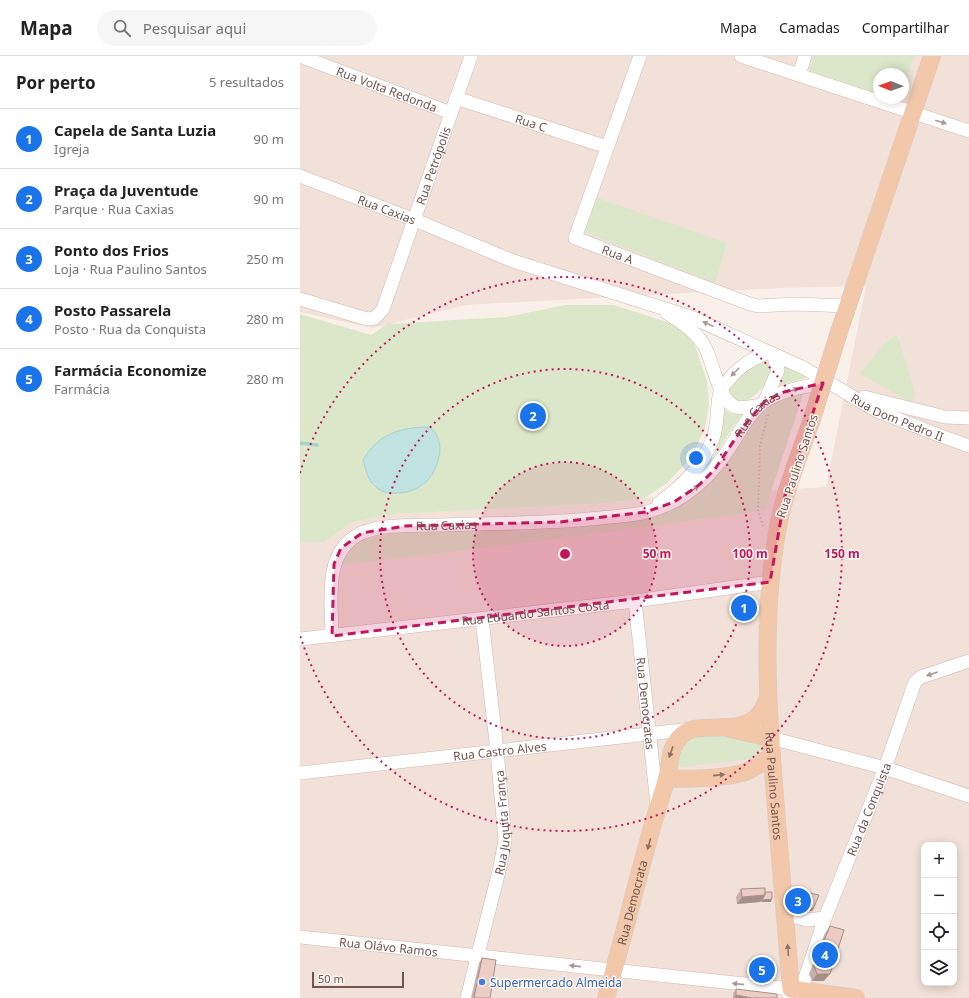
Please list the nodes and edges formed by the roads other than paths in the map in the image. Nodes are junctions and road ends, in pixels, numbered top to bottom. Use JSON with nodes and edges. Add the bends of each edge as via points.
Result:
{"nodes":[{"id":1,"x":300,"y":56,"type":"edge"},
{"id":2,"x":470,"y":56,"type":"edge"},
{"id":3,"x":640,"y":56,"type":"edge"},
{"id":4,"x":742,"y":56,"type":"edge"},
{"id":5,"x":805,"y":56,"type":"edge"},
{"id":6,"x":932,"y":56,"type":"edge"},
{"id":7,"x":799,"y":75,"type":"junction"},
{"id":8,"x":456,"y":98,"type":"junction"},
{"id":9,"x":451,"y":112,"type":"junction"},
{"id":10,"x":912,"y":114,"type":"junction"},
{"id":11,"x":969,"y":131,"type":"edge"},
{"id":12,"x":607,"y":147,"type":"junction"},
{"id":13,"x":300,"y":176,"type":"edge"},
{"id":14,"x":415,"y":220,"type":"junction"},
{"id":15,"x":300,"y":299,"type":"edge"},
{"id":16,"x":655,"y":306,"type":"junction"},
{"id":17,"x":847,"y":306,"type":"junction"},
{"id":18,"x":771,"y":353,"type":"junction"},
{"id":19,"x":829,"y":382,"type":"junction"},
{"id":20,"x":721,"y":389,"type":"junction"},
{"id":21,"x":845,"y":391,"type":"junction"},
{"id":22,"x":766,"y":401,"type":"junction"},
{"id":23,"x":969,"y":418,"type":"edge"},
{"id":24,"x":969,"y":446,"type":"edge"},
{"id":25,"x":646,"y":512,"type":"junction"},
{"id":26,"x":770,"y":582,"type":"junction"},
{"id":27,"x":635,"y":601,"type":"junction"},
{"id":28,"x":482,"y":619,"type":"junction"},
{"id":29,"x":332,"y":636,"type":"junction"},
{"id":30,"x":300,"y":639,"type":"edge"},
{"id":31,"x":969,"y":661,"type":"edge"},
{"id":32,"x":768,"y":697,"type":"junction"},
{"id":33,"x":700,"y":728,"type":"junction"},
{"id":34,"x":725,"y":728,"type":"junction"},
{"id":35,"x":649,"y":733,"type":"junction"},
{"id":36,"x":771,"y":738,"type":"junction"},
{"id":37,"x":497,"y":751,"type":"junction"},
{"id":38,"x":772,"y":756,"type":"junction"},
{"id":39,"x":885,"y":768,"type":"junction"},
{"id":40,"x":300,"y":773,"type":"edge"},
{"id":41,"x":667,"y":778,"type":"junction"},
{"id":42,"x":969,"y":796,"type":"edge"},
{"id":43,"x":657,"y":806,"type":"junction"},
{"id":44,"x":785,"y":914,"type":"junction"},
{"id":45,"x":826,"y":918,"type":"junction"},
{"id":46,"x":300,"y":936,"type":"edge"},
{"id":47,"x":478,"y":955,"type":"junction"},
{"id":48,"x":614,"y":971,"type":"junction"},
{"id":49,"x":794,"y":993,"type":"edge"},
{"id":50,"x":468,"y":998,"type":"edge"},
{"id":51,"x":606,"y":998,"type":"edge"},
{"id":52,"x":856,"y":998,"type":"edge"}],
"edges":[{"from":1,"to":9,"type":"street","name":"Rua Volta Redonda"},
{"from":2,"to":8,"type":"street","name":"Rua Petrópolis"},
{"from":3,"to":12,"type":"street","name":"Rua A"},
{"from":4,"to":7,"type":"street"},
{"from":5,"to":7,"type":"street"},
{"from":6,"to":10,"type":"main road","name":"Rua Paulino Santos"},
{"from":7,"to":10,"type":"street"},
{"from":8,"to":9,"type":"street","name":"Rua Petrópolis"},
{"from":8,"to":12,"type":"street","name":"Rua C"},
{"from":9,"to":14,"type":"street","name":"Rua Petrópolis"},
{"from":10,"to":11,"type":"street","one_way":true},
{"from":10,"to":17,"type":"main road","name":"Rua Paulino Santos"},
{"from":12,"to":17,"type":"street","name":"Rua A","via":[[575,238],[750,304]]},
{"from":13,"to":14,"type":"street","name":"Rua Caxias"},
{"from":14,"to":15,"type":"street","name":"Rua Petrópolis","via":[[383,309],[375,318],[359,317]]},
{"from":14,"to":16,"type":"street","name":"Rua Caxias","via":[[513,261]]},
{"from":18,"to":16,"type":"street","name":"Rua Dom Pedro II","one_way":true,"via":[[691,317]]},
{"from":16,"to":20,"type":"street","via":[[678,320],[698,337],[705,347]]},
{"from":17,"to":26,"type":"main road","name":"Rua Paulino Santos","bridge":true,"via":[[785,496]]},
{"from":18,"to":19,"type":"street","name":"Rua Dom Pedro II"},
{"from":18,"to":20,"type":"street","one_way":true,"via":[[751,360],[739,368]]},
{"from":18,"to":22,"type":"street","via":[[778,370]]},
{"from":19,"to":21,"type":"street","name":"Rua Dom Pedro II"},
{"from":22,"to":19,"type":"street","name":"Rua Caxias","one_way":true,"via":[[784,392]]},
{"from":20,"to":22,"type":"street","via":[[735,406]]},
{"from":20,"to":25,"type":"street","name":"Rua Caxias","via":[[718,422],[705,457],[678,489]]},
{"from":21,"to":23,"type":"street","via":[[930,414]]},
{"from":21,"to":24,"type":"street","name":"Rua Dom Pedro II","via":[[894,418]]},
{"from":25,"to":22,"type":"street","name":"Rua Caxias","one_way":true,"via":[[674,502],[699,485],[715,469],[743,427]]},
{"from":25,"to":29,"type":"street","name":"Rua Caxias","via":[[560,522],[405,526],[362,533],[341,548],[334,564]]},
{"from":26,"to":27,"type":"street","name":"Rua Eduardo Santos Costa"},
{"from":26,"to":32,"type":"main road","name":"Rua Paulino Santos"},
{"from":27,"to":28,"type":"street","name":"Rua Eduardo Santos Costa"},
{"from":27,"to":35,"type":"street","name":"Rua Democratas"},
{"from":28,"to":29,"type":"street","name":"Rua Eduardo Santos Costa"},
{"from":28,"to":37,"type":"street","name":"Rua Juquita França"},
{"from":29,"to":30,"type":"street","name":"Rua Eduardo Santos Costa"},
{"from":31,"to":39,"type":"street","name":"Rua da Conquista","one_way":true,"via":[[922,677],[915,682]]},
{"from":32,"to":34,"type":"main road","via":[[761,713],[755,719]]},
{"from":32,"to":36,"type":"main road","name":"Rua Paulino Santos"},
{"from":33,"to":34,"type":"main road","name":"Rua Democrata"},
{"from":33,"to":35,"type":"street","name":"Rua Castro Alves"},
{"from":33,"to":41,"type":"main road","name":"Rua Democrata","one_way":true,"via":[[682,733],[674,745],[670,754]]},
{"from":34,"to":36,"type":"main road"},
{"from":35,"to":37,"type":"street","name":"Rua Castro Alves"},
{"from":35,"to":43,"type":"street","name":"Rua Democratas"},
{"from":36,"to":38,"type":"main road","name":"Rua Paulino Santos"},
{"from":36,"to":39,"type":"street"},
{"from":37,"to":40,"type":"street","name":"Rua Castro Alves"},
{"from":37,"to":47,"type":"street","name":"Rua Juquita França","via":[[505,840]]},
{"from":41,"to":38,"type":"main road","one_way":true,"via":[[742,773]]},
{"from":38,"to":44,"type":"main road","name":"Rua Paulino Santos"},
{"from":39,"to":42,"type":"street"},
{"from":39,"to":45,"type":"street","name":"Rua da Conquista"},
{"from":41,"to":43,"type":"main road","name":"Rua Democrata"},
{"from":43,"to":48,"type":"main road","name":"Rua Democrata","one_way":true},
{"from":44,"to":45,"type":"street","via":[[807,920]]},
{"from":49,"to":44,"type":"main road","name":"Rua Paulino Santos","one_way":true},
{"from":45,"to":49,"type":"street","name":"Rua da Conquista"},
{"from":46,"to":47,"type":"street","name":"Rua Olávo Ramos"},
{"from":48,"to":47,"type":"street","name":"Rua Olávo Ramos","one_way":true},
{"from":47,"to":50,"type":"street","name":"Rua Juquita França"},
{"from":49,"to":48,"type":"street","name":"Rua Olávo Ramos","one_way":true},
{"from":48,"to":51,"type":"main road","name":"Rua Democrata"},
{"from":49,"to":52,"type":"main road"}]}
